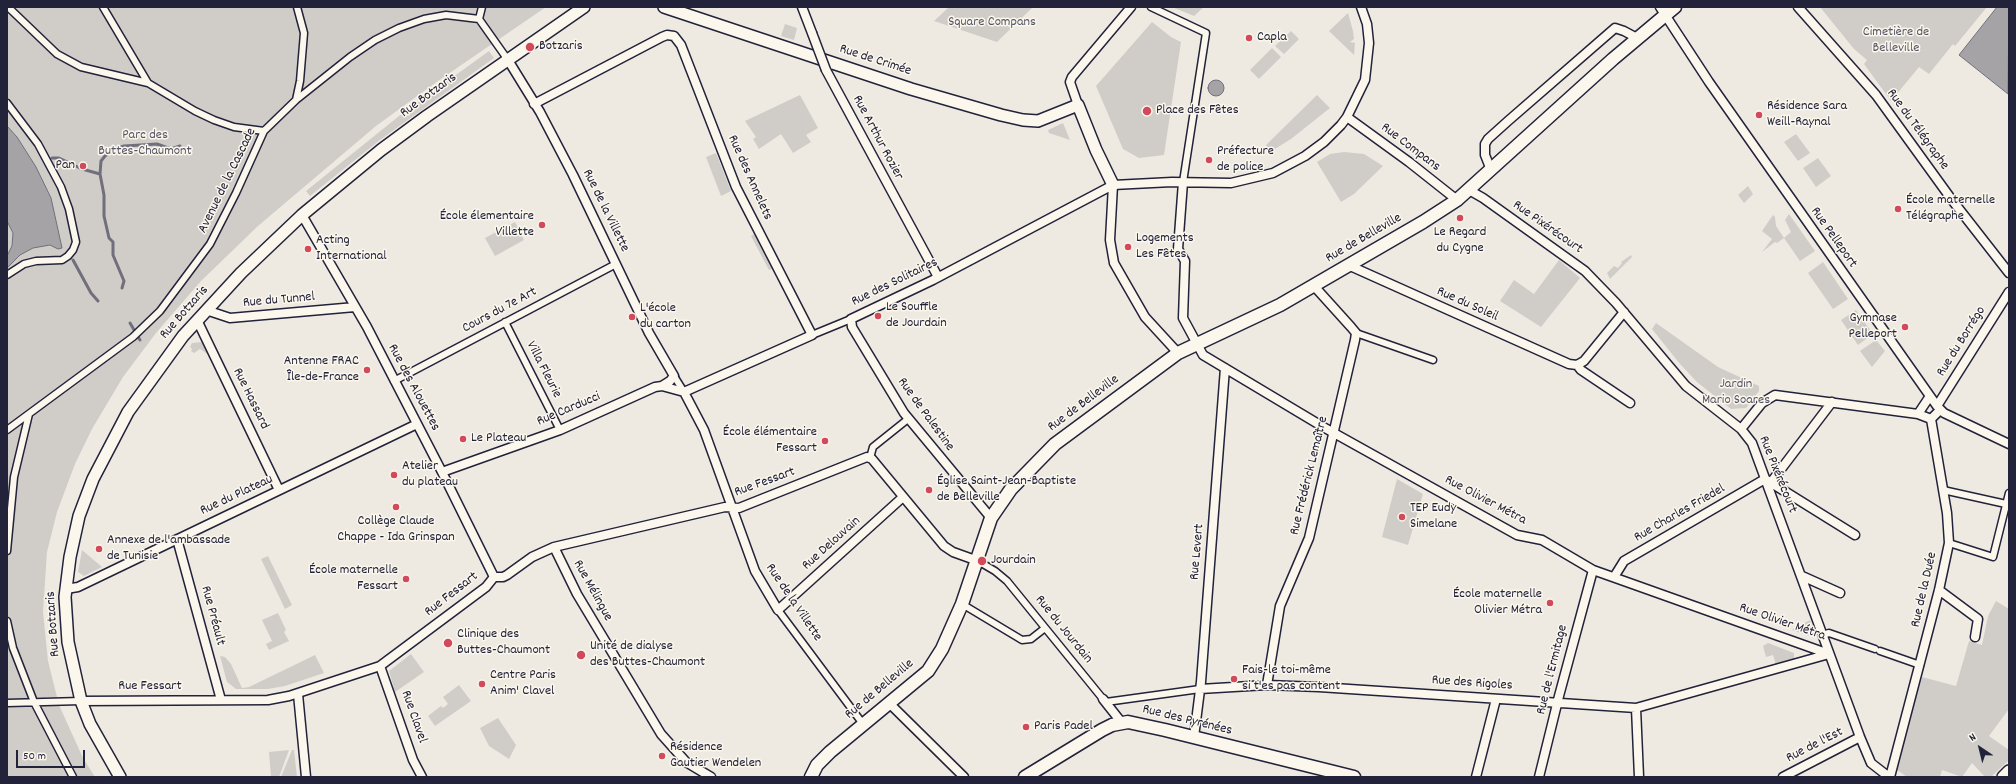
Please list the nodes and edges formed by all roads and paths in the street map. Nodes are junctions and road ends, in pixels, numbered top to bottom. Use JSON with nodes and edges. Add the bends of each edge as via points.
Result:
{"nodes":[{"id":1,"x":8,"y":7,"type":"edge"},
{"id":2,"x":103,"y":7,"type":"edge"},
{"id":3,"x":297,"y":7,"type":"edge"},
{"id":4,"x":482,"y":7,"type":"edge"},
{"id":5,"x":584,"y":7,"type":"edge"},
{"id":6,"x":664,"y":7,"type":"edge"},
{"id":7,"x":802,"y":7,"type":"edge"},
{"id":8,"x":1131,"y":7,"type":"edge"},
{"id":9,"x":1151,"y":7,"type":"edge"},
{"id":10,"x":1361,"y":7,"type":"edge"},
{"id":11,"x":1675,"y":7,"type":"edge"},
{"id":12,"x":1798,"y":7,"type":"edge"},
{"id":13,"x":1663,"y":11,"type":"edge"},
{"id":14,"x":479,"y":19,"type":"junction"},
{"id":15,"x":1637,"y":38,"type":"junction"},
{"id":16,"x":508,"y":60,"type":"junction"},
{"id":17,"x":148,"y":83,"type":"junction"},
{"id":18,"x":296,"y":100,"type":"junction"},
{"id":19,"x":7,"y":103,"type":"edge"},
{"id":20,"x":534,"y":104,"type":"junction"},
{"id":21,"x":1078,"y":105,"type":"junction"},
{"id":22,"x":1347,"y":117,"type":"junction"},
{"id":23,"x":264,"y":130,"type":"junction"},
{"id":24,"x":1492,"y":170,"type":"junction"},
{"id":25,"x":1183,"y":182,"type":"junction"},
{"id":26,"x":1113,"y":185,"type":"junction"},
{"id":27,"x":1469,"y":190,"type":"junction"},
{"id":28,"x":1457,"y":200,"type":"junction"},
{"id":29,"x":302,"y":215,"type":"junction"},
{"id":30,"x":616,"y":264,"type":"junction"},
{"id":31,"x":1348,"y":265,"type":"junction"},
{"id":32,"x":2009,"y":273,"type":"edge"},
{"id":33,"x":7,"y":274,"type":"edge"},
{"id":34,"x":938,"y":277,"type":"junction"},
{"id":35,"x":1314,"y":286,"type":"junction"},
{"id":36,"x":2009,"y":292,"type":"edge"},
{"id":37,"x":355,"y":307,"type":"junction"},
{"id":38,"x":206,"y":310,"type":"junction"},
{"id":39,"x":1624,"y":312,"type":"junction"},
{"id":40,"x":851,"y":319,"type":"junction"},
{"id":41,"x":197,"y":320,"type":"junction"},
{"id":42,"x":505,"y":322,"type":"junction"},
{"id":43,"x":1356,"y":333,"type":"junction"},
{"id":44,"x":812,"y":335,"type":"junction"},
{"id":45,"x":1196,"y":344,"type":"junction"},
{"id":46,"x":1178,"y":353,"type":"junction"},
{"id":47,"x":1433,"y":360,"type":"dead end"},
{"id":48,"x":1577,"y":365,"type":"junction"},
{"id":49,"x":1225,"y":368,"type":"junction"},
{"id":50,"x":674,"y":376,"type":"junction"},
{"id":51,"x":394,"y":381,"type":"junction"},
{"id":52,"x":662,"y":386,"type":"junction"},
{"id":53,"x":684,"y":392,"type":"junction"},
{"id":54,"x":1930,"y":396,"type":"junction"},
{"id":55,"x":1832,"y":402,"type":"junction"},
{"id":56,"x":1630,"y":403,"type":"dead end"},
{"id":57,"x":1939,"y":408,"type":"junction"},
{"id":58,"x":29,"y":414,"type":"junction"},
{"id":59,"x":1918,"y":414,"type":"junction"},
{"id":60,"x":908,"y":418,"type":"junction"},
{"id":61,"x":1930,"y":419,"type":"junction"},
{"id":62,"x":417,"y":424,"type":"junction"},
{"id":63,"x":1741,"y":429,"type":"junction"},
{"id":64,"x":7,"y":430,"type":"edge"},
{"id":65,"x":560,"y":430,"type":"junction"},
{"id":66,"x":1335,"y":433,"type":"junction"},
{"id":67,"x":2009,"y":444,"type":"edge"},
{"id":68,"x":870,"y":458,"type":"junction"},
{"id":69,"x":442,"y":472,"type":"junction"},
{"id":70,"x":1769,"y":480,"type":"junction"},
{"id":71,"x":279,"y":490,"type":"junction"},
{"id":72,"x":1943,"y":490,"type":"junction"},
{"id":73,"x":2009,"y":493,"type":"edge"},
{"id":74,"x":903,"y":497,"type":"junction"},
{"id":75,"x":2006,"y":504,"type":"junction"},
{"id":76,"x":732,"y":508,"type":"junction"},
{"id":77,"x":991,"y":518,"type":"junction"},
{"id":78,"x":1855,"y":535,"type":"dead end"},
{"id":79,"x":177,"y":539,"type":"junction"},
{"id":80,"x":1949,"y":543,"type":"junction"},
{"id":81,"x":554,"y":547,"type":"junction"},
{"id":82,"x":7,"y":551,"type":"edge"},
{"id":83,"x":978,"y":561,"type":"junction"},
{"id":84,"x":1593,"y":570,"type":"junction"},
{"id":85,"x":1802,"y":576,"type":"junction"},
{"id":86,"x":494,"y":577,"type":"junction"},
{"id":87,"x":1614,"y":577,"type":"junction"},
{"id":88,"x":66,"y":589,"type":"junction"},
{"id":89,"x":1939,"y":590,"type":"junction"},
{"id":90,"x":1840,"y":593,"type":"dead end"},
{"id":91,"x":962,"y":604,"type":"junction"},
{"id":92,"x":778,"y":610,"type":"junction"},
{"id":93,"x":7,"y":620,"type":"edge"},
{"id":94,"x":1045,"y":628,"type":"junction"},
{"id":95,"x":1822,"y":635,"type":"junction"},
{"id":96,"x":1975,"y":637,"type":"dead end"},
{"id":97,"x":1830,"y":654,"type":"junction"},
{"id":98,"x":1920,"y":665,"type":"junction"},
{"id":99,"x":380,"y":666,"type":"junction"},
{"id":100,"x":1267,"y":685,"type":"junction"},
{"id":101,"x":1200,"y":689,"type":"junction"},
{"id":102,"x":298,"y":694,"type":"junction"},
{"id":103,"x":1496,"y":699,"type":"junction"},
{"id":104,"x":221,"y":700,"type":"junction"},
{"id":105,"x":81,"y":701,"type":"junction"},
{"id":106,"x":1104,"y":701,"type":"junction"},
{"id":107,"x":34,"y":702,"type":"junction"},
{"id":108,"x":1557,"y":702,"type":"junction"},
{"id":109,"x":7,"y":703,"type":"edge"},
{"id":110,"x":889,"y":703,"type":"junction"},
{"id":111,"x":1636,"y":708,"type":"junction"},
{"id":112,"x":1122,"y":723,"type":"junction"},
{"id":113,"x":863,"y":724,"type":"junction"},
{"id":114,"x":1194,"y":737,"type":"junction"},
{"id":115,"x":1860,"y":737,"type":"junction"},
{"id":116,"x":2009,"y":771,"type":"edge"},
{"id":117,"x":73,"y":777,"type":"edge"},
{"id":118,"x":120,"y":777,"type":"edge"},
{"id":119,"x":306,"y":777,"type":"edge"},
{"id":120,"x":422,"y":777,"type":"edge"},
{"id":121,"x":711,"y":777,"type":"edge"},
{"id":122,"x":811,"y":777,"type":"edge"},
{"id":123,"x":964,"y":777,"type":"edge"},
{"id":124,"x":1025,"y":777,"type":"edge"},
{"id":125,"x":1354,"y":777,"type":"edge"},
{"id":126,"x":1476,"y":777,"type":"edge"},
{"id":127,"x":1539,"y":777,"type":"edge"},
{"id":128,"x":1639,"y":777,"type":"edge"},
{"id":129,"x":1783,"y":777,"type":"edge"},
{"id":130,"x":1890,"y":777,"type":"edge"},
{"id":131,"x":2003,"y":777,"type":"edge"}],
"edges":[{"from":1,"to":17,"type":"street","via":[[57,54],[81,67]]},
{"from":2,"to":17,"type":"street"},
{"from":3,"to":18,"type":"street","via":[[304,33]]},
{"from":4,"to":14,"type":"street"},
{"from":5,"to":16,"type":"street","name":"Rue Botzaris"},
{"from":6,"to":21,"type":"street","name":"Rue de Crimée","via":[[1001,115],[1038,121]]},
{"from":7,"to":34,"type":"street","name":"Rue Arthur Rozier","bridge":true,"via":[[826,70]]},
{"from":8,"to":21,"type":"street","via":[[1072,77],[1070,82]]},
{"from":9,"to":25,"type":"street","via":[[1206,33]]},
{"from":10,"to":22,"type":"street","via":[[1367,24],[1368,58],[1365,80]]},
{"from":11,"to":13,"type":"main road","name":"Rue de Belleville"},
{"from":12,"to":32,"type":"street","name":"Rue du Télégraphe","via":[[1876,95]]},
{"from":13,"to":15,"type":"main road","name":"Rue de Belleville"},
{"from":13,"to":54,"type":"street","name":"Rue Pelleport","via":[[1824,247]]},
{"from":14,"to":16,"type":"street"},
{"from":14,"to":18,"type":"street","name":"Avenue de la Cascade","via":[[446,15],[424,19],[399,28],[375,40]]},
{"from":15,"to":24,"type":"main road","name":"Rue de Belleville"},
{"from":15,"to":24,"type":"street","via":[[1615,28],[1503,125],[1485,144]]},
{"from":16,"to":20,"type":"street","name":"Rue de la Villette"},
{"from":16,"to":29,"type":"street","name":"Rue Botzaris","via":[[387,146]]},
{"from":17,"to":23,"type":"street","via":[[214,120],[234,127]]},
{"from":18,"to":23,"type":"street","name":"Avenue de la Cascade"},
{"from":19,"to":33,"type":"street","via":[[38,144],[61,187],[76,242],[73,250],[62,260],[24,264]]},
{"from":20,"to":30,"type":"street","name":"Rue de la Villette","via":[[573,175]]},
{"from":20,"to":44,"type":"street","name":"Rue des Annelets","via":[[667,35],[674,36],[681,45],[736,187]]},
{"from":21,"to":26,"type":"street"},
{"from":22,"to":25,"type":"street","via":[[1324,142],[1273,173],[1231,183]]},
{"from":22,"to":28,"type":"street","name":"Rue Compans"},
{"from":23,"to":58,"type":"street","name":"Avenue de la Cascade","via":[[240,186],[210,244],[176,291],[133,337]]},
{"from":24,"to":27,"type":"main road","name":"Rue de Belleville"},
{"from":25,"to":26,"type":"street"},
{"from":25,"to":45,"type":"street","name":"Rue Olivier Métra","via":[[1178,249],[1185,261],[1183,318]]},
{"from":26,"to":34,"type":"street","name":"Rue des Solitaires"},
{"from":26,"to":46,"type":"street","via":[[1110,240],[1114,263],[1145,317]]},
{"from":27,"to":28,"type":"main road","name":"Rue de Belleville"},
{"from":27,"to":39,"type":"street","name":"Rue Pixérécourt","via":[[1585,271]]},
{"from":28,"to":31,"type":"main road","name":"Rue de Belleville","via":[[1436,215]]},
{"from":29,"to":37,"type":"street","name":"Rue des Alouettes"},
{"from":29,"to":38,"type":"street","name":"Rue Botzaris"},
{"from":30,"to":42,"type":"street","name":"Cours du 7e Art"},
{"from":30,"to":50,"type":"street","name":"Rue de la Villette","via":[[649,333]]},
{"from":31,"to":35,"type":"main road","name":"Rue de Belleville"},
{"from":31,"to":48,"type":"street","name":"Rue du Soleil","via":[[1569,364]]},
{"from":34,"to":40,"type":"street","name":"Rue des Solitaires"},
{"from":35,"to":43,"type":"street"},
{"from":35,"to":45,"type":"main road","name":"Rue de Belleville","via":[[1280,305]]},
{"from":36,"to":57,"type":"street","name":"Rue du Borrégo"},
{"from":37,"to":38,"type":"street","name":"Rue du Tunnel","via":[[230,318]]},
{"from":37,"to":51,"type":"street","name":"Rue des Alouettes"},
{"from":38,"to":41,"type":"street","name":"Rue Botzaris"},
{"from":39,"to":48,"type":"street","via":[[1584,361]]},
{"from":39,"to":63,"type":"street","name":"Rue Pixérécourt","via":[[1686,386]]},
{"from":40,"to":44,"type":"street","name":"Rue des Solitaires"},
{"from":40,"to":60,"type":"street","name":"Rue de Palestine","via":[[852,327]]},
{"from":41,"to":71,"type":"street","name":"Rue Hassard"},
{"from":41,"to":88,"type":"street","name":"Rue Botzaris","via":[[138,396],[103,458],[79,516]]},
{"from":42,"to":51,"type":"street","name":"Cours du 7e Art"},
{"from":42,"to":65,"type":"street","name":"Villa Fleurie"},
{"from":43,"to":47,"type":"street"},
{"from":43,"to":66,"type":"street","name":"Rue Frédérick Lemaître"},
{"from":44,"to":53,"type":"street","name":"Rue des Solitaires"},
{"from":45,"to":46,"type":"main road","name":"Rue de Belleville"},
{"from":45,"to":49,"type":"street","name":"Rue Olivier Métra","via":[[1203,355]]},
{"from":46,"to":77,"type":"main road","name":"Rue de Belleville","via":[[1056,444],[1011,489]]},
{"from":48,"to":56,"type":"street","name":"Rue du Soleil"},
{"from":49,"to":66,"type":"street","name":"Rue Olivier Métra"},
{"from":49,"to":101,"type":"street","name":"Rue Levert"},
{"from":50,"to":52,"type":"street"},
{"from":50,"to":53,"type":"street","name":"Rue de la Villette"},
{"from":51,"to":62,"type":"street","name":"Rue des Alouettes"},
{"from":52,"to":53,"type":"street"},
{"from":52,"to":65,"type":"street","name":"Rue Carducci","via":[[652,388]]},
{"from":53,"to":76,"type":"street","name":"Rue de la Villette","via":[[704,430]]},
{"from":54,"to":57,"type":"street","name":"Rue Pelleport"},
{"from":54,"to":59,"type":"street"},
{"from":55,"to":59,"type":"street"},
{"from":55,"to":63,"type":"street","via":[[1775,395],[1762,403]]},
{"from":55,"to":70,"type":"street"},
{"from":57,"to":61,"type":"street"},
{"from":57,"to":67,"type":"street","name":"Rue Pelleport"},
{"from":58,"to":64,"type":"street","name":"Avenue de la Cascade"},
{"from":58,"to":82,"type":"street","via":[[14,477]]},
{"from":59,"to":61,"type":"street"},
{"from":60,"to":68,"type":"street","via":[[873,447]]},
{"from":60,"to":77,"type":"street","name":"Rue de Palestine"},
{"from":61,"to":72,"type":"street","name":"Rue de la Duée"},
{"from":62,"to":69,"type":"street","name":"Rue des Alouettes"},
{"from":62,"to":71,"type":"street","name":"Rue du Plateau"},
{"from":63,"to":70,"type":"street","name":"Rue Pixérécourt","via":[[1752,443]]},
{"from":65,"to":69,"type":"street","name":"Rue Carducci"},
{"from":66,"to":84,"type":"street","name":"Rue Olivier Métra","via":[[1509,531],[1542,540]]},
{"from":66,"to":100,"type":"street","name":"Rue Frédérick Lemaître","via":[[1309,538],[1280,606]]},
{"from":68,"to":74,"type":"street"},
{"from":68,"to":76,"type":"street","name":"Rue Fessart","via":[[863,458],[739,508]]},
{"from":69,"to":86,"type":"street","name":"Rue des Alouettes"},
{"from":70,"to":78,"type":"street"},
{"from":70,"to":85,"type":"street","name":"Rue Pixérécourt"},
{"from":70,"to":87,"type":"street","name":"Rue Charles Friedel","via":[[1624,561]]},
{"from":71,"to":79,"type":"street","name":"Rue du Plateau"},
{"from":72,"to":75,"type":"street"},
{"from":72,"to":80,"type":"street","name":"Rue de la Duée"},
{"from":73,"to":75,"type":"street"},
{"from":74,"to":83,"type":"street","via":[[944,546]]},
{"from":74,"to":92,"type":"street","name":"Rue Delouvain"},
{"from":75,"to":80,"type":"street","via":[[1993,557]]},
{"from":76,"to":81,"type":"street","name":"Rue Fessart"},
{"from":76,"to":92,"type":"street","name":"Rue de la Villette","via":[[755,571]]},
{"from":77,"to":83,"type":"main road","name":"Rue de Belleville"},
{"from":79,"to":88,"type":"street","name":"Rue du Plateau","via":[[78,586]]},
{"from":79,"to":104,"type":"street","name":"Rue Préault"},
{"from":80,"to":89,"type":"street","name":"Rue de la Duée"},
{"from":81,"to":86,"type":"street","name":"Rue Fessart","via":[[532,557],[507,575]]},
{"from":81,"to":121,"type":"street","name":"Rue Mélingue","via":[[577,594],[661,734],[686,762]]},
{"from":83,"to":91,"type":"main road","name":"Rue de Belleville"},
{"from":83,"to":94,"type":"street","name":"Rue du Jourdain","via":[[1002,576]]},
{"from":84,"to":87,"type":"street","name":"Rue Olivier Métra"},
{"from":84,"to":108,"type":"street","name":"Rue de l'Ermitage"},
{"from":85,"to":90,"type":"street"},
{"from":85,"to":95,"type":"street","name":"Rue Pixérécourt"},
{"from":86,"to":99,"type":"street","name":"Rue Fessart","via":[[486,587]]},
{"from":87,"to":97,"type":"street","name":"Rue Olivier Métra"},
{"from":88,"to":105,"type":"street","name":"Rue Botzaris","via":[[68,642]]},
{"from":89,"to":96,"type":"street","via":[[1978,619]]},
{"from":89,"to":98,"type":"street","name":"Rue de la Duée"},
{"from":91,"to":94,"type":"street","via":[[1022,640],[1031,639]]},
{"from":91,"to":110,"type":"main road","name":"Rue de Belleville","via":[[942,649],[928,670]]},
{"from":92,"to":113,"type":"street","name":"Rue de la Villette"},
{"from":93,"to":107,"type":"street","via":[[13,648]]},
{"from":94,"to":106,"type":"street","name":"Rue du Jourdain"},
{"from":95,"to":97,"type":"street","name":"Rue Pixérécourt"},
{"from":95,"to":98,"type":"street","via":[[1829,633]]},
{"from":97,"to":111,"type":"street","name":"Rue des Rigoles"},
{"from":97,"to":115,"type":"street","name":"Rue Pixérécourt"},
{"from":98,"to":130,"type":"street","name":"Rue de la Duée"},
{"from":99,"to":102,"type":"street","name":"Rue Fessart"},
{"from":99,"to":120,"type":"street","name":"Rue Clavel","via":[[413,760]]},
{"from":100,"to":101,"type":"street","name":"Rue des Rigoles"},
{"from":100,"to":103,"type":"street","name":"Rue des Rigoles"},
{"from":101,"to":106,"type":"street","name":"Rue des Rigoles"},
{"from":101,"to":114,"type":"street","name":"Rue Levert"},
{"from":102,"to":104,"type":"street","name":"Rue Fessart","via":[[268,700]]},
{"from":102,"to":119,"type":"street"},
{"from":103,"to":108,"type":"street","name":"Rue des Rigoles"},
{"from":103,"to":126,"type":"street"},
{"from":104,"to":105,"type":"street","name":"Rue Fessart"},
{"from":105,"to":107,"type":"street"},
{"from":105,"to":118,"type":"street","name":"Rue Botzaris","via":[[90,724]]},
{"from":106,"to":112,"type":"street","name":"Rue du Jourdain"},
{"from":107,"to":109,"type":"street"},
{"from":107,"to":117,"type":"street"},
{"from":108,"to":111,"type":"street","name":"Rue des Rigoles"},
{"from":108,"to":127,"type":"street","name":"Rue de l'Ermitage"},
{"from":110,"to":113,"type":"main road","name":"Rue de Belleville"},
{"from":110,"to":123,"type":"street"},
{"from":111,"to":128,"type":"street"},
{"from":112,"to":114,"type":"main road","name":"Rue des Pyrénées","via":[[1136,723]]},
{"from":112,"to":124,"type":"main road","name":"Rue des Pyrénées","via":[[1102,730]]},
{"from":113,"to":122,"type":"main road","name":"Rue de Belleville","via":[[823,758]]},
{"from":114,"to":125,"type":"main road","name":"Rue des Pyrénées"},
{"from":115,"to":129,"type":"street","name":"Rue de l'Est"},
{"from":115,"to":130,"type":"street","name":"Rue Pixérécourt","via":[[1871,764]]},
{"from":116,"to":131,"type":"street"}]}
